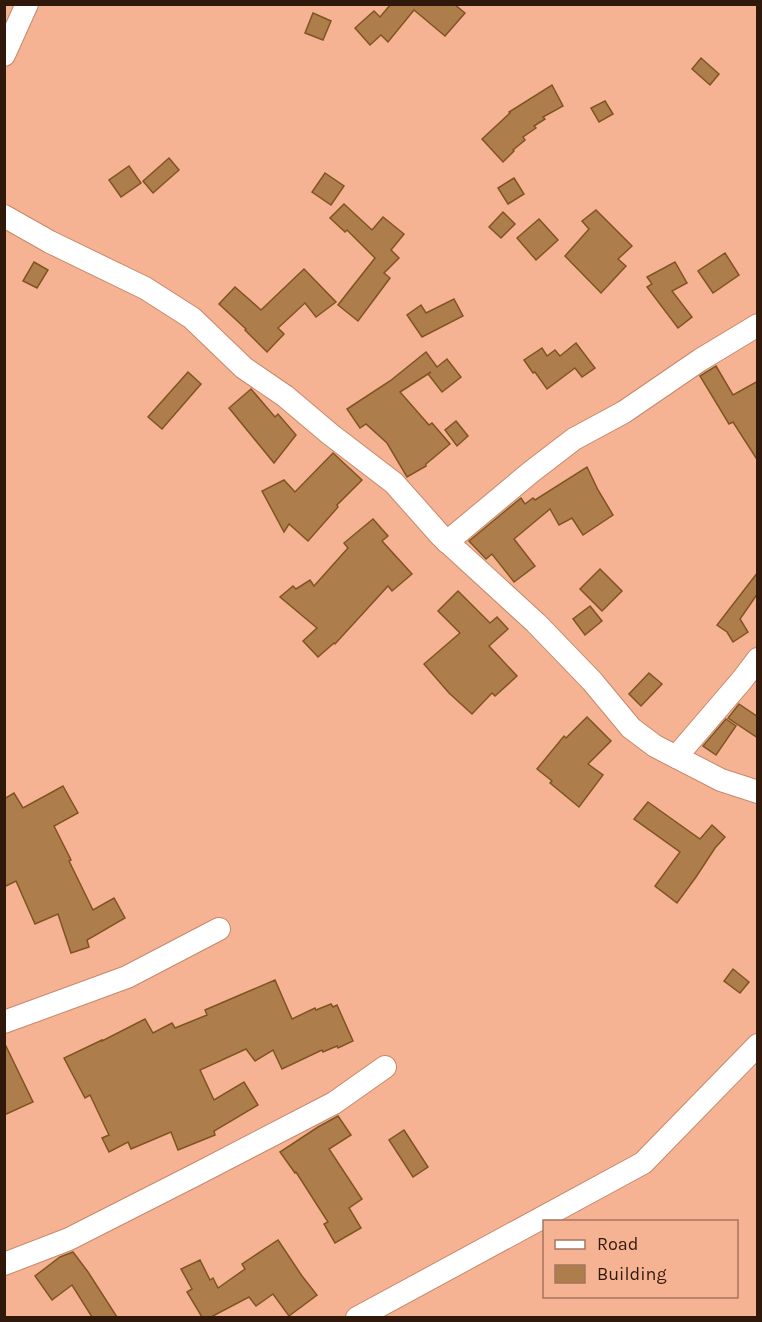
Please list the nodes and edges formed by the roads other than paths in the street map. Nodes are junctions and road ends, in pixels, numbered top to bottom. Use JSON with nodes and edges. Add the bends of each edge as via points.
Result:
{"nodes":[{"id":1,"x":27,"y":4,"type":"edge"},
{"id":2,"x":4,"y":55,"type":"edge"},
{"id":3,"x":4,"y":216,"type":"edge"},
{"id":4,"x":758,"y":324,"type":"edge"},
{"id":5,"x":447,"y":542,"type":"junction"},
{"id":6,"x":758,"y":659,"type":"edge"},
{"id":7,"x":676,"y":757,"type":"junction"},
{"id":8,"x":758,"y":792,"type":"edge"},
{"id":9,"x":219,"y":929,"type":"dead end"},
{"id":10,"x":4,"y":1022,"type":"edge"},
{"id":11,"x":758,"y":1045,"type":"edge"},
{"id":12,"x":385,"y":1067,"type":"dead end"},
{"id":13,"x":4,"y":1264,"type":"edge"},
{"id":14,"x":357,"y":1317,"type":"edge"}],
"edges":[{"from":1,"to":2,"type":"street"},
{"from":3,"to":5,"type":"street","via":[[145,288],[192,318],[244,368],[394,483]]},
{"from":4,"to":5,"type":"street","via":[[624,412],[574,439]]},
{"from":5,"to":7,"type":"street","via":[[536,623],[631,728]]},
{"from":6,"to":7,"type":"street"},
{"from":7,"to":8,"type":"street","via":[[721,780]]},
{"from":9,"to":10,"type":"street","via":[[127,977]]},
{"from":11,"to":14,"type":"street","via":[[643,1163]]},
{"from":12,"to":13,"type":"street","via":[[334,1103],[69,1239]]}]}
